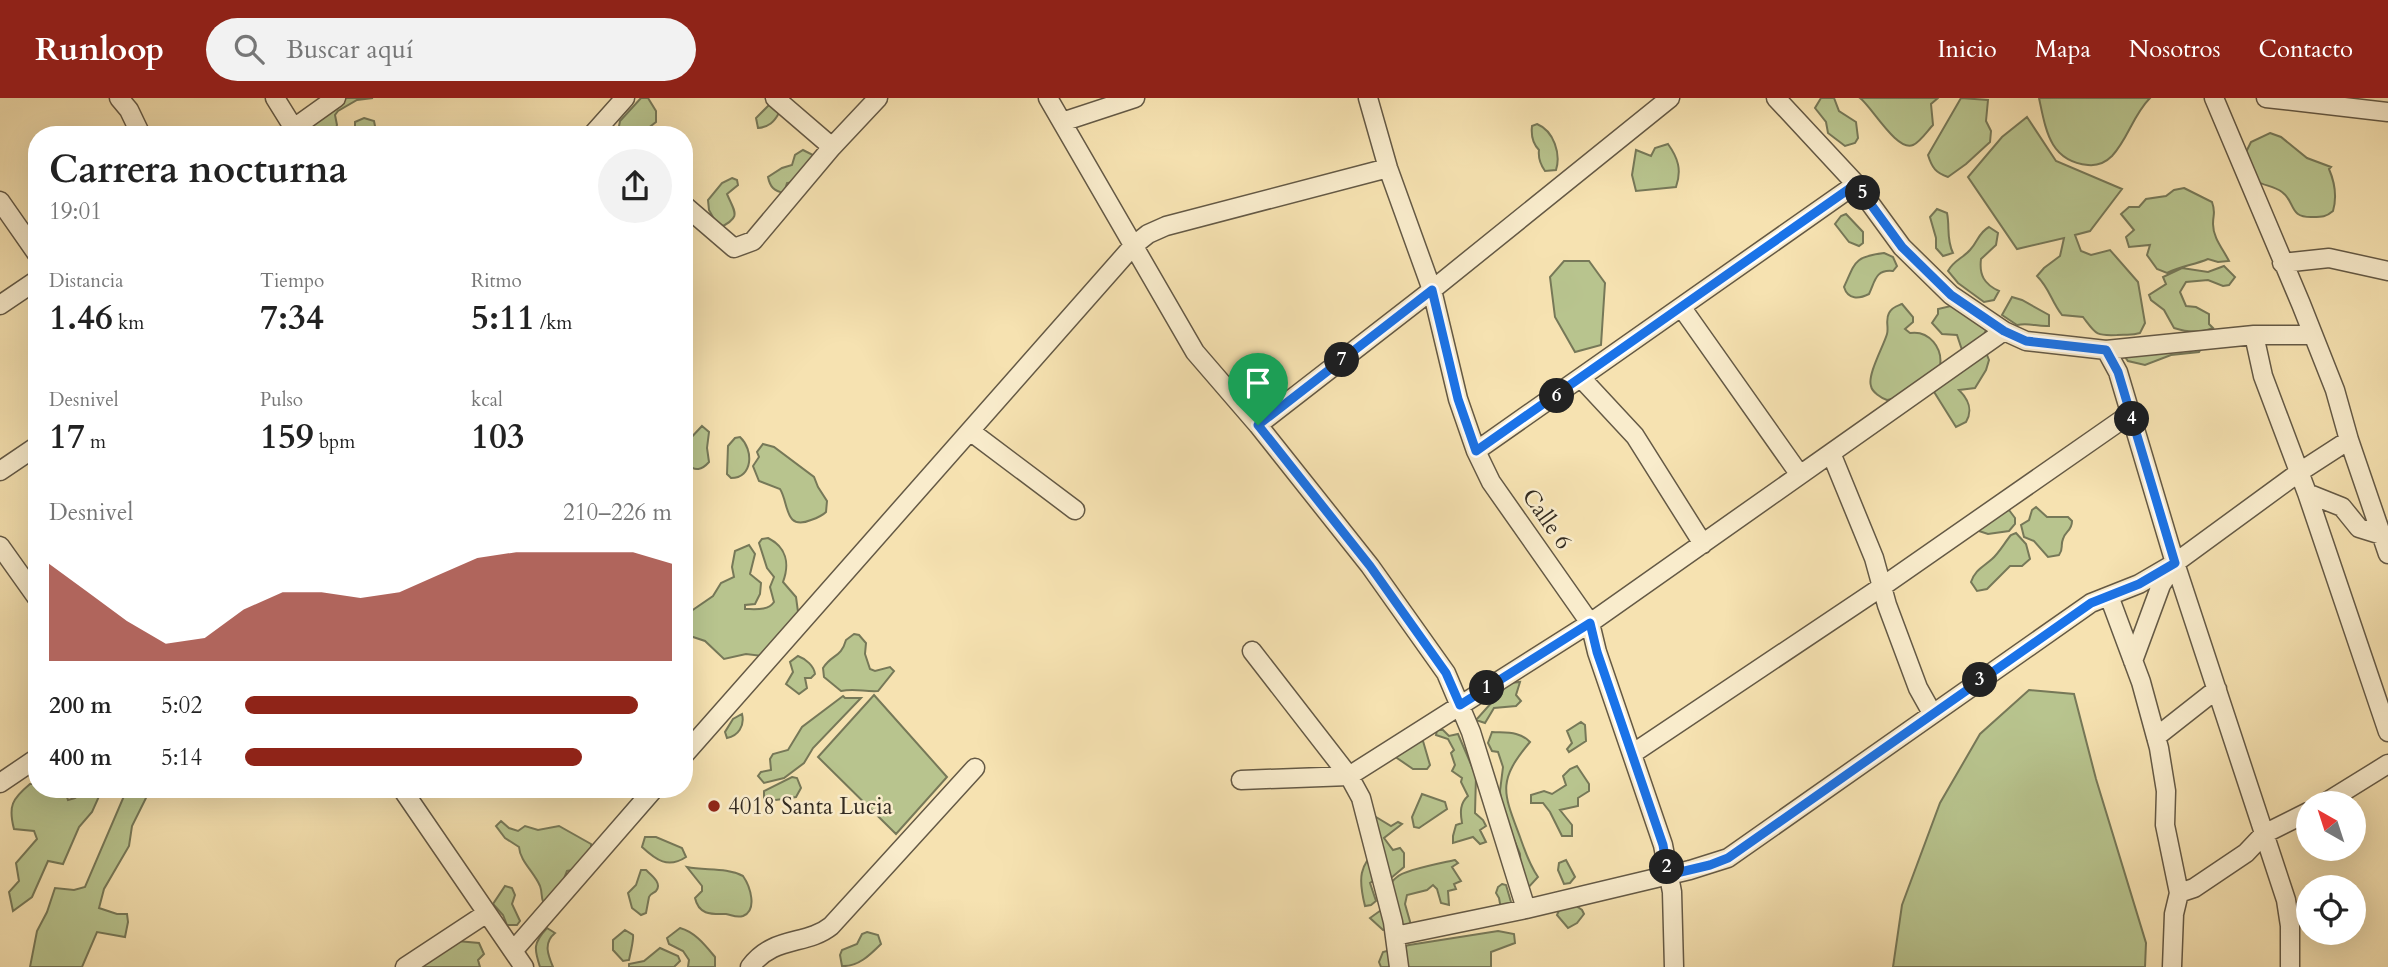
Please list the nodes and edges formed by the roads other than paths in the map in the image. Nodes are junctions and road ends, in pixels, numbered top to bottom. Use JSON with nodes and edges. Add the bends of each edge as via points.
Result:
{"nodes":[{"id":1,"x":119,"y":98,"type":"edge"},
{"id":2,"x":275,"y":98,"type":"edge"},
{"id":3,"x":337,"y":98,"type":"edge"},
{"id":4,"x":625,"y":98,"type":"edge"},
{"id":5,"x":775,"y":98,"type":"edge"},
{"id":6,"x":878,"y":98,"type":"edge"},
{"id":7,"x":1048,"y":98,"type":"edge"},
{"id":8,"x":1135,"y":98,"type":"edge"},
{"id":9,"x":1368,"y":98,"type":"edge"},
{"id":10,"x":1776,"y":98,"type":"edge"},
{"id":11,"x":2214,"y":98,"type":"edge"},
{"id":12,"x":2266,"y":98,"type":"edge"},
{"id":13,"x":1659,"y":101,"type":"edge"},
{"id":14,"x":2339,"y":102,"type":"edge"},
{"id":15,"x":2388,"y":112,"type":"edge"},
{"id":16,"x":1062,"y":122,"type":"junction"},
{"id":17,"x":137,"y":126,"type":"edge"},
{"id":18,"x":289,"y":126,"type":"edge"},
{"id":19,"x":301,"y":126,"type":"edge"},
{"id":20,"x":602,"y":126,"type":"edge"},
{"id":21,"x":832,"y":147,"type":"junction"},
{"id":22,"x":1388,"y":168,"type":"junction"},
{"id":23,"x":1856,"y":184,"type":"junction"},
{"id":24,"x":0,"y":201,"type":"edge"},
{"id":25,"x":693,"y":213,"type":"edge"},
{"id":26,"x":28,"y":241,"type":"edge"},
{"id":27,"x":1133,"y":246,"type":"junction"},
{"id":28,"x":2282,"y":263,"type":"junction"},
{"id":29,"x":2388,"y":271,"type":"edge"},
{"id":30,"x":28,"y":286,"type":"edge"},
{"id":31,"x":1432,"y":290,"type":"junction"},
{"id":32,"x":0,"y":305,"type":"edge"},
{"id":33,"x":1682,"y":308,"type":"junction"},
{"id":34,"x":2004,"y":331,"type":"junction"},
{"id":35,"x":2254,"y":335,"type":"junction"},
{"id":36,"x":2313,"y":335,"type":"junction"},
{"id":37,"x":2106,"y":350,"type":"junction"},
{"id":38,"x":1582,"y":379,"type":"junction"},
{"id":39,"x":2130,"y":414,"type":"junction"},
{"id":40,"x":1258,"y":425,"type":"junction"},
{"id":41,"x":970,"y":431,"type":"junction"},
{"id":42,"x":2348,"y":440,"type":"junction"},
{"id":43,"x":1476,"y":451,"type":"junction"},
{"id":44,"x":28,"y":452,"type":"edge"},
{"id":45,"x":1831,"y":453,"type":"junction"},
{"id":46,"x":0,"y":471,"type":"edge"},
{"id":47,"x":2298,"y":473,"type":"junction"},
{"id":48,"x":1800,"y":475,"type":"junction"},
{"id":49,"x":2307,"y":493,"type":"junction"},
{"id":50,"x":1075,"y":510,"type":"dead end"},
{"id":51,"x":2385,"y":536,"type":"edge"},
{"id":52,"x":1703,"y":544,"type":"junction"},
{"id":53,"x":0,"y":546,"type":"edge"},
{"id":54,"x":2388,"y":554,"type":"edge"},
{"id":55,"x":2175,"y":563,"type":"junction"},
{"id":56,"x":28,"y":585,"type":"edge"},
{"id":57,"x":1883,"y":586,"type":"junction"},
{"id":58,"x":2109,"y":596,"type":"junction"},
{"id":59,"x":1590,"y":623,"type":"junction"},
{"id":60,"x":1252,"y":651,"type":"dead end"},
{"id":61,"x":2133,"y":661,"type":"junction"},
{"id":62,"x":2217,"y":689,"type":"junction"},
{"id":63,"x":1460,"y":705,"type":"junction"},
{"id":64,"x":1932,"y":713,"type":"junction"},
{"id":65,"x":2388,"y":732,"type":"edge"},
{"id":66,"x":2156,"y":737,"type":"junction"},
{"id":67,"x":693,"y":745,"type":"edge"},
{"id":68,"x":1632,"y":754,"type":"junction"},
{"id":69,"x":28,"y":764,"type":"edge"},
{"id":70,"x":2388,"y":764,"type":"edge"},
{"id":71,"x":975,"y":768,"type":"dead end"},
{"id":72,"x":1349,"y":776,"type":"junction"},
{"id":73,"x":1241,"y":779,"type":"dead end"},
{"id":74,"x":0,"y":783,"type":"edge"},
{"id":75,"x":2344,"y":791,"type":"edge"},
{"id":76,"x":408,"y":798,"type":"edge"},
{"id":77,"x":646,"y":798,"type":"edge"},
{"id":78,"x":2296,"y":818,"type":"edge"},
{"id":79,"x":2264,"y":834,"type":"junction"},
{"id":80,"x":1668,"y":875,"type":"junction"},
{"id":81,"x":2179,"y":893,"type":"junction"},
{"id":82,"x":1526,"y":909,"type":"junction"},
{"id":83,"x":487,"y":913,"type":"junction"},
{"id":84,"x":1395,"y":936,"type":"junction"},
{"id":85,"x":513,"y":951,"type":"junction"},
{"id":86,"x":405,"y":967,"type":"edge"},
{"id":87,"x":524,"y":967,"type":"edge"},
{"id":88,"x":750,"y":967,"type":"edge"},
{"id":89,"x":1399,"y":967,"type":"edge"},
{"id":90,"x":1674,"y":967,"type":"edge"},
{"id":91,"x":2172,"y":967,"type":"edge"},
{"id":92,"x":2290,"y":967,"type":"edge"}],
"edges":[{"from":1,"to":17,"type":"street"},
{"from":2,"to":18,"type":"street"},
{"from":3,"to":19,"type":"street"},
{"from":4,"to":20,"type":"street"},
{"from":5,"to":21,"type":"street"},
{"from":6,"to":21,"type":"street"},
{"from":7,"to":16,"type":"street"},
{"from":8,"to":16,"type":"street"},
{"from":9,"to":22,"type":"street","name":"Calle 6"},
{"from":10,"to":23,"type":"street"},
{"from":11,"to":28,"type":"street"},
{"from":12,"to":14,"type":"street"},
{"from":13,"to":31,"type":"street"},
{"from":14,"to":15,"type":"street"},
{"from":16,"to":27,"type":"street"},
{"from":21,"to":25,"type":"street","via":[[743,247],[734,248]]},
{"from":22,"to":27,"type":"street","via":[[1166,226]]},
{"from":22,"to":31,"type":"street","name":"Calle 6"},
{"from":23,"to":33,"type":"street"},
{"from":23,"to":34,"type":"street","via":[[1902,247],[1951,295]]},
{"from":24,"to":26,"type":"street"},
{"from":27,"to":40,"type":"street","via":[[1195,352]]},
{"from":27,"to":41,"type":"street"},
{"from":28,"to":29,"type":"street","via":[[2329,258]]},
{"from":28,"to":36,"type":"street"},
{"from":30,"to":32,"type":"street"},
{"from":31,"to":40,"type":"street"},
{"from":31,"to":43,"type":"street","name":"Calle 6","via":[[1458,399]]},
{"from":33,"to":38,"type":"street"},
{"from":33,"to":48,"type":"street"},
{"from":34,"to":37,"type":"street","via":[[2026,341]]},
{"from":34,"to":45,"type":"street"},
{"from":35,"to":36,"type":"street"},
{"from":35,"to":37,"type":"street"},
{"from":35,"to":47,"type":"street","via":[[2263,376]]},
{"from":36,"to":42,"type":"street"},
{"from":37,"to":39,"type":"street","via":[[2118,372]]},
{"from":38,"to":43,"type":"street"},
{"from":38,"to":52,"type":"street","via":[[1635,436]]},
{"from":39,"to":55,"type":"street"},
{"from":39,"to":57,"type":"street"},
{"from":40,"to":63,"type":"street","via":[[1370,566],[1446,673]]},
{"from":41,"to":50,"type":"street"},
{"from":41,"to":67,"type":"street"},
{"from":42,"to":47,"type":"street"},
{"from":42,"to":51,"type":"street"},
{"from":43,"to":59,"type":"street","name":"Calle 6","via":[[1491,482]]},
{"from":44,"to":46,"type":"street"},
{"from":45,"to":48,"type":"street"},
{"from":45,"to":57,"type":"street"},
{"from":47,"to":49,"type":"street"},
{"from":47,"to":55,"type":"street"},
{"from":48,"to":52,"type":"street"},
{"from":49,"to":51,"type":"street","via":[[2342,506],[2358,528]]},
{"from":49,"to":65,"type":"street"},
{"from":51,"to":54,"type":"street"},
{"from":52,"to":59,"type":"street"},
{"from":53,"to":56,"type":"street"},
{"from":55,"to":58,"type":"street"},
{"from":55,"to":61,"type":"street","via":[[2161,585]]},
{"from":55,"to":62,"type":"street"},
{"from":57,"to":64,"type":"street","via":[[1918,688]]},
{"from":57,"to":68,"type":"street"},
{"from":58,"to":61,"type":"street"},
{"from":58,"to":64,"type":"street","via":[[2091,603]]},
{"from":59,"to":63,"type":"street"},
{"from":59,"to":68,"type":"street","name":"Calle 6"},
{"from":60,"to":72,"type":"street"},
{"from":61,"to":66,"type":"street"},
{"from":62,"to":66,"type":"street"},
{"from":62,"to":79,"type":"street"},
{"from":63,"to":72,"type":"street"},
{"from":63,"to":82,"type":"street"},
{"from":64,"to":80,"type":"street","via":[[1728,858]]},
{"from":66,"to":81,"type":"street","via":[[2166,791],[2165,825]]},
{"from":68,"to":80,"type":"street","name":"Calle 6","via":[[1663,845]]},
{"from":69,"to":74,"type":"street"},
{"from":70,"to":75,"type":"street"},
{"from":71,"to":88,"type":"street","via":[[831,926],[773,946]]},
{"from":72,"to":73,"type":"street"},
{"from":72,"to":84,"type":"street","via":[[1361,798]]},
{"from":76,"to":83,"type":"street"},
{"from":77,"to":85,"type":"street"},
{"from":78,"to":79,"type":"street"},
{"from":79,"to":81,"type":"street","via":[[2246,853]]},
{"from":79,"to":92,"type":"street","via":[[2286,900]]},
{"from":80,"to":82,"type":"street"},
{"from":80,"to":90,"type":"street","name":"Calle 6"},
{"from":81,"to":91,"type":"street"},
{"from":82,"to":84,"type":"street"},
{"from":83,"to":85,"type":"street"},
{"from":83,"to":86,"type":"street"},
{"from":84,"to":89,"type":"street"},
{"from":85,"to":87,"type":"street"}]}
